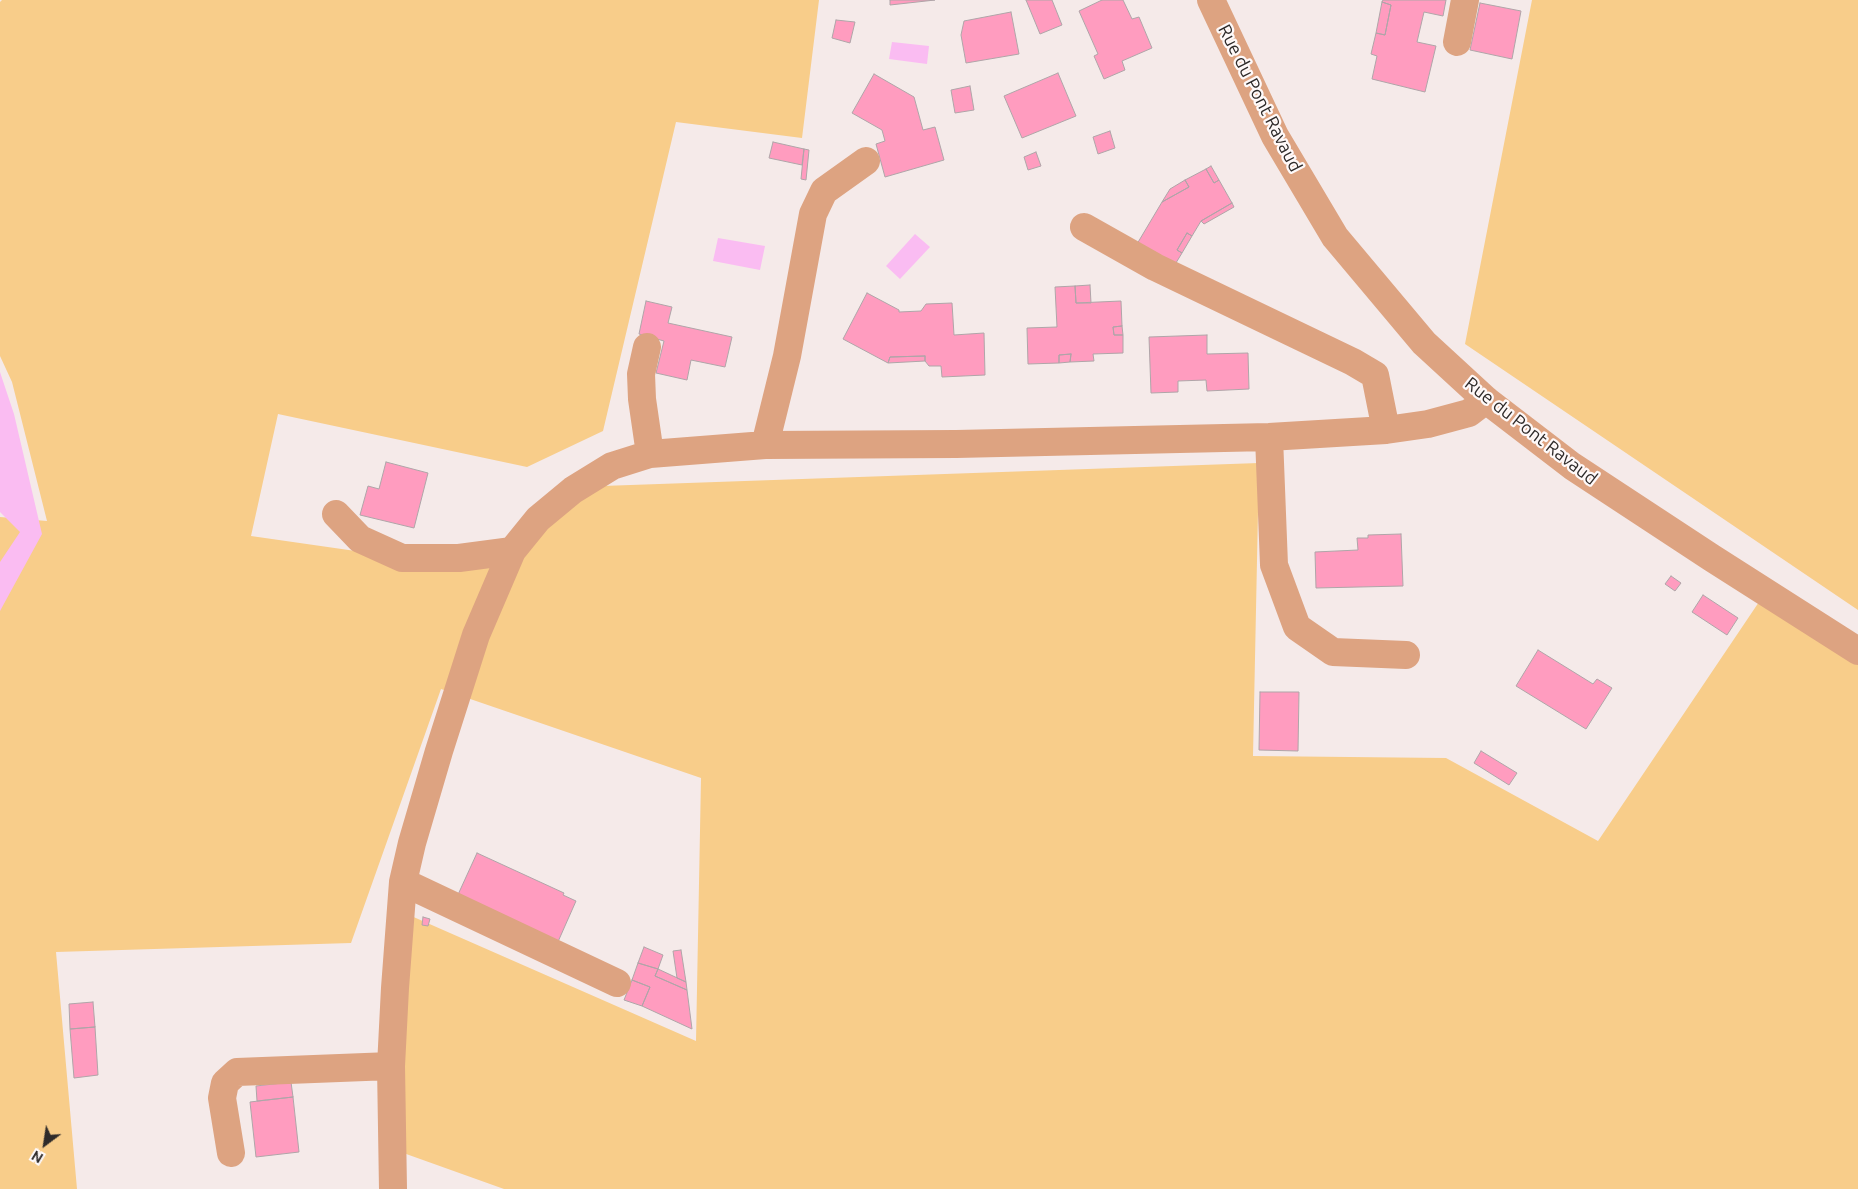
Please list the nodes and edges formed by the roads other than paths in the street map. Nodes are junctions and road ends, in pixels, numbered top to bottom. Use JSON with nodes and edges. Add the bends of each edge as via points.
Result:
{"nodes":[{"id":1,"x":1211,"y":0,"type":"edge"},
{"id":2,"x":1465,"y":0,"type":"edge"},
{"id":3,"x":1457,"y":42,"type":"dead end"},
{"id":4,"x":866,"y":161,"type":"dead end"},
{"id":5,"x":1084,"y":227,"type":"dead end"},
{"id":6,"x":647,"y":346,"type":"dead end"},
{"id":7,"x":1486,"y":400,"type":"junction"},
{"id":8,"x":1386,"y":430,"type":"junction"},
{"id":9,"x":1269,"y":436,"type":"junction"},
{"id":10,"x":765,"y":445,"type":"junction"},
{"id":11,"x":650,"y":454,"type":"junction"},
{"id":12,"x":336,"y":514,"type":"dead end"},
{"id":13,"x":512,"y":552,"type":"junction"},
{"id":14,"x":1858,"y":650,"type":"edge"},
{"id":15,"x":1406,"y":655,"type":"dead end"},
{"id":16,"x":403,"y":882,"type":"junction"},
{"id":17,"x":617,"y":983,"type":"dead end"},
{"id":18,"x":391,"y":1066,"type":"junction"},
{"id":19,"x":231,"y":1153,"type":"dead end"},
{"id":20,"x":393,"y":1189,"type":"edge"}],
"edges":[{"from":1,"to":7,"type":"street","name":"Rue du Pont Ravaud","via":[[1275,136],[1335,237],[1424,343]]},
{"from":2,"to":3,"type":"street"},
{"from":4,"to":10,"type":"street","via":[[824,191],[813,214],[787,356]]},
{"from":5,"to":8,"type":"street","via":[[1155,267],[1375,375]]},
{"from":6,"to":11,"type":"street","via":[[641,374]]},
{"from":7,"to":8,"type":"street","via":[[1469,413],[1428,424]]},
{"from":7,"to":14,"type":"street","name":"Rue du Pont Ravaud","via":[[1572,466]]},
{"from":8,"to":9,"type":"street"},
{"from":9,"to":10,"type":"street"},
{"from":9,"to":15,"type":"street","via":[[1274,565],[1297,627],[1333,652]]},
{"from":10,"to":11,"type":"street"},
{"from":11,"to":13,"type":"street","via":[[612,466],[573,490],[538,519]]},
{"from":12,"to":13,"type":"street","via":[[360,539],[402,558],[459,558]]},
{"from":13,"to":16,"type":"street","via":[[476,634],[430,779]]},
{"from":16,"to":17,"type":"street"},
{"from":16,"to":18,"type":"street"},
{"from":18,"to":19,"type":"street","via":[[237,1072],[225,1083],[222,1098]]},
{"from":18,"to":20,"type":"street"}]}
